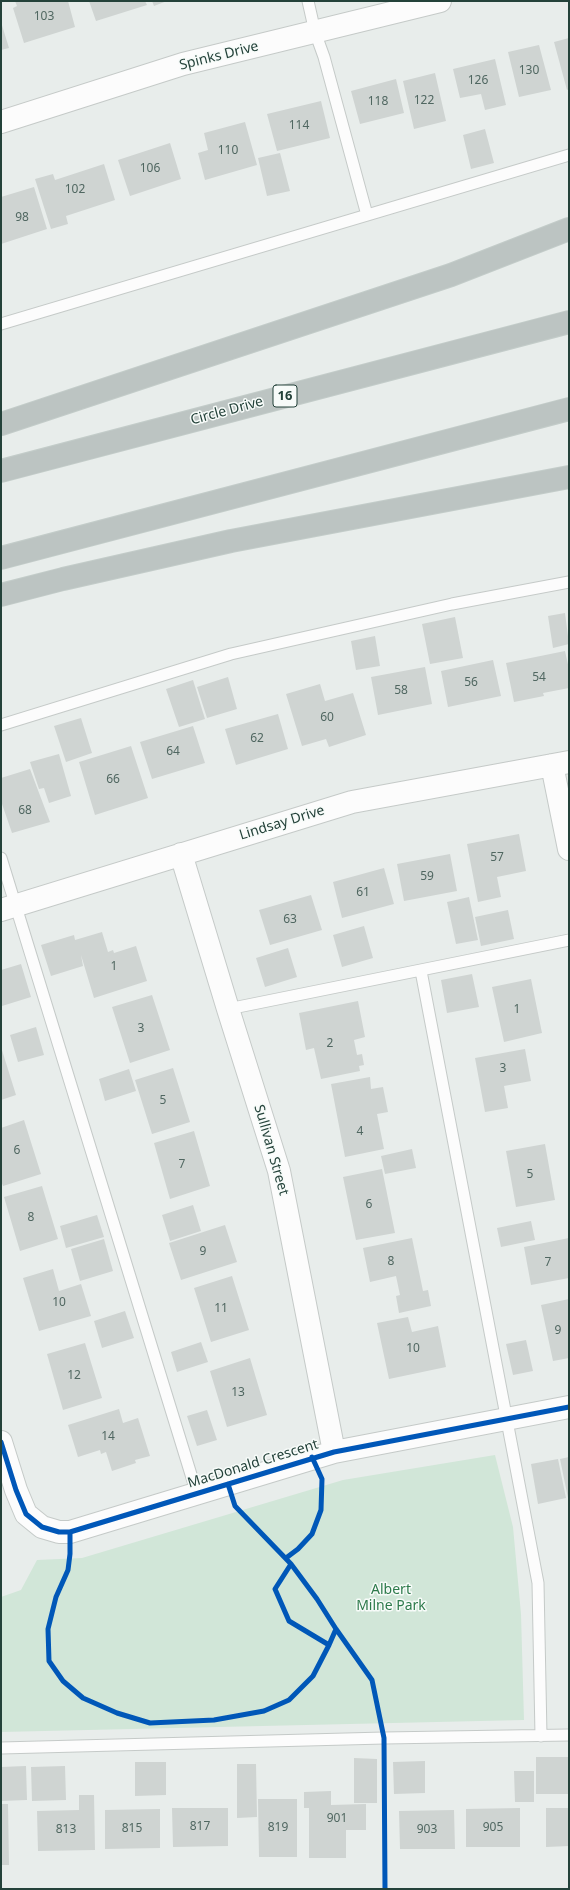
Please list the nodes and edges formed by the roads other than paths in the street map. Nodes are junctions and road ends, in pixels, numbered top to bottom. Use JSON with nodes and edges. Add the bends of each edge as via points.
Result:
{"nodes":[{"id":1,"x":308,"y":1,"type":"edge"},
{"id":2,"x":440,"y":1,"type":"edge"},
{"id":3,"x":315,"y":32,"type":"junction"},
{"id":4,"x":1,"y":122,"type":"edge"},
{"id":5,"x":569,"y":155,"type":"edge"},
{"id":6,"x":367,"y":214,"type":"junction"},
{"id":7,"x":569,"y":229,"type":"edge"},
{"id":8,"x":569,"y":322,"type":"edge"},
{"id":9,"x":1,"y":324,"type":"edge"},
{"id":10,"x":569,"y":409,"type":"edge"},
{"id":11,"x":1,"y":424,"type":"edge"},
{"id":12,"x":1,"y":471,"type":"edge"},
{"id":13,"x":569,"y":477,"type":"edge"},
{"id":14,"x":1,"y":558,"type":"edge"},
{"id":15,"x":569,"y":582,"type":"edge"},
{"id":16,"x":1,"y":595,"type":"edge"},
{"id":17,"x":1,"y":725,"type":"edge"},
{"id":18,"x":560,"y":763,"type":"edge"},
{"id":19,"x":569,"y":849,"type":"edge"},
{"id":20,"x":181,"y":854,"type":"junction"},
{"id":21,"x":1,"y":858,"type":"edge"},
{"id":22,"x":9,"y":908,"type":"edge"},
{"id":23,"x":569,"y":940,"type":"edge"},
{"id":24,"x":421,"y":971,"type":"junction"},
{"id":25,"x":228,"y":1009,"type":"junction"},
{"id":26,"x":569,"y":1407,"type":"edge"},
{"id":27,"x":507,"y":1418,"type":"junction"},
{"id":28,"x":1,"y":1442,"type":"edge"},
{"id":29,"x":334,"y":1452,"type":"junction"},
{"id":30,"x":197,"y":1494,"type":"junction"},
{"id":31,"x":569,"y":1735,"type":"edge"},
{"id":32,"x":541,"y":1736,"type":"junction"},
{"id":33,"x":1,"y":1748,"type":"edge"}],
"edges":[{"from":1,"to":3,"type":"lane"},
{"from":2,"to":3,"type":"street","name":"Spinks Drive"},
{"from":3,"to":4,"type":"street","name":"Spinks Drive","via":[[183,64]]},
{"from":3,"to":6,"type":"lane"},
{"from":5,"to":6,"type":"lane"},
{"from":6,"to":9,"type":"lane"},
{"from":7,"to":11,"type":"highway","via":[[451,275]]},
{"from":8,"to":12,"type":"highway","name":"Circle Drive","number":"16"},
{"from":10,"to":14,"type":"highway"},
{"from":13,"to":16,"type":"highway","via":[[231,541]]},
{"from":15,"to":17,"type":"lane","via":[[452,604],[231,654]]},
{"from":18,"to":19,"type":"street"},
{"from":18,"to":20,"type":"street","name":"Lindsay Drive","via":[[352,802]]},
{"from":20,"to":22,"type":"street","name":"Lindsay Drive"},
{"from":20,"to":25,"type":"street","name":"Sullivan Street"},
{"from":21,"to":22,"type":"lane"},
{"from":22,"to":30,"type":"lane"},
{"from":23,"to":24,"type":"lane"},
{"from":24,"to":25,"type":"lane"},
{"from":24,"to":27,"type":"lane"},
{"from":25,"to":29,"type":"street","name":"Sullivan Street","via":[[279,1171]]},
{"from":26,"to":27,"type":"street","name":"MacDonald Crescent"},
{"from":27,"to":29,"type":"street","name":"MacDonald Crescent"},
{"from":27,"to":32,"type":"lane","via":[[538,1583]]},
{"from":28,"to":30,"type":"street","name":"MacDonald Crescent","via":[[26,1514],[42,1527],[59,1532],[70,1532]]},
{"from":29,"to":30,"type":"street","name":"MacDonald Crescent"},
{"from":31,"to":32,"type":"lane"},
{"from":32,"to":33,"type":"lane"}]}
